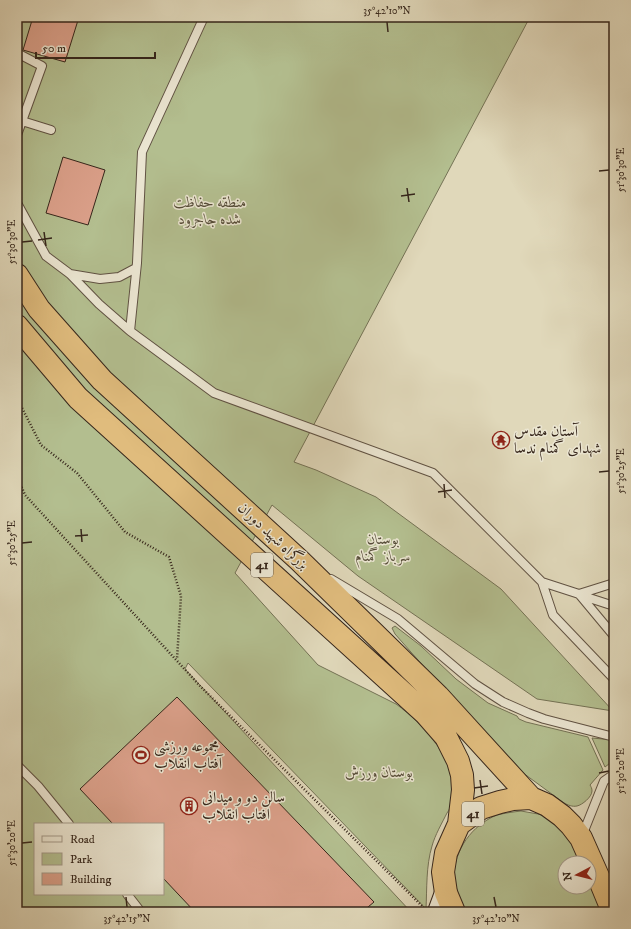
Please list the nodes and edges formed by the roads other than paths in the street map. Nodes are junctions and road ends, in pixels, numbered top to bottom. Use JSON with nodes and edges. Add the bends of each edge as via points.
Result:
{"nodes":[{"id":1,"x":204,"y":17,"type":"edge"},
{"id":2,"x":17,"y":54,"type":"edge"},
{"id":3,"x":22,"y":121,"type":"junction"},
{"id":4,"x":51,"y":130,"type":"dead end"},
{"id":5,"x":17,"y":135,"type":"edge"},
{"id":6,"x":17,"y":203,"type":"edge"},
{"id":7,"x":136,"y":268,"type":"junction"},
{"id":8,"x":70,"y":274,"type":"junction"},
{"id":9,"x":17,"y":275,"type":"edge"},
{"id":10,"x":17,"y":326,"type":"edge"},
{"id":11,"x":130,"y":331,"type":"junction"},
{"id":12,"x":299,"y":560,"type":"junction"},
{"id":13,"x":542,"y":582,"type":"junction"},
{"id":14,"x":614,"y":583,"type":"edge"},
{"id":15,"x":579,"y":594,"type":"junction"},
{"id":16,"x":614,"y":606,"type":"edge"},
{"id":17,"x":614,"y":636,"type":"edge"},
{"id":18,"x":614,"y":679,"type":"edge"},
{"id":19,"x":614,"y":737,"type":"edge"},
{"id":20,"x":17,"y":765,"type":"edge"},
{"id":21,"x":614,"y":774,"type":"edge"},
{"id":22,"x":531,"y":798,"type":"junction"},
{"id":23,"x":68,"y":823,"type":"edge"},
{"id":24,"x":459,"y":824,"type":"junction"},
{"id":25,"x":581,"y":838,"type":"junction"},
{"id":26,"x":128,"y":895,"type":"edge"},
{"id":27,"x":441,"y":906,"type":"edge"},
{"id":28,"x":141,"y":912,"type":"edge"},
{"id":29,"x":613,"y":912,"type":"edge"}],
"edges":[{"from":1,"to":7,"type":"lane","via":[[142,152]]},
{"from":2,"to":3,"type":"lane","via":[[42,66]]},
{"from":3,"to":4,"type":"lane"},
{"from":3,"to":5,"type":"lane"},
{"from":6,"to":8,"type":"lane","via":[[46,256]]},
{"from":7,"to":8,"type":"lane","via":[[119,277],[100,278]]},
{"from":7,"to":11,"type":"lane"},
{"from":8,"to":11,"type":"lane"},
{"from":9,"to":12,"type":"highway","name":"بزرگراه شهید دوران","number":"41","via":[[39,309],[102,380]]},
{"from":10,"to":24,"type":"highway","name":"بزرگراه شهید دوران","number":"41","via":[[78,398],[425,713],[446,737],[462,774]]},
{"from":11,"to":13,"type":"lane","via":[[214,393],[432,473]]},
{"from":12,"to":19,"type":"lane","via":[[398,619],[464,675],[503,702],[538,717]]},
{"from":12,"to":22,"type":"highway","name":"بزرگراه شهید دوران","number":"41","via":[[438,696]]},
{"from":13,"to":15,"type":"lane"},
{"from":13,"to":18,"type":"lane","via":[[553,615]]},
{"from":14,"to":15,"type":"lane"},
{"from":15,"to":16,"type":"lane"},
{"from":15,"to":17,"type":"lane"},
{"from":20,"to":23,"type":"lane"},
{"from":21,"to":25,"type":"lane","via":[[604,781]]},
{"from":22,"to":24,"type":"highway","number":"41","via":[[506,800],[481,808]]},
{"from":22,"to":25,"type":"highway","number":"41","via":[[562,816]]},
{"from":24,"to":27,"type":"highway","number":"41","via":[[446,853]]},
{"from":25,"to":29,"type":"highway","number":"41"},
{"from":26,"to":28,"type":"lane"}]}
